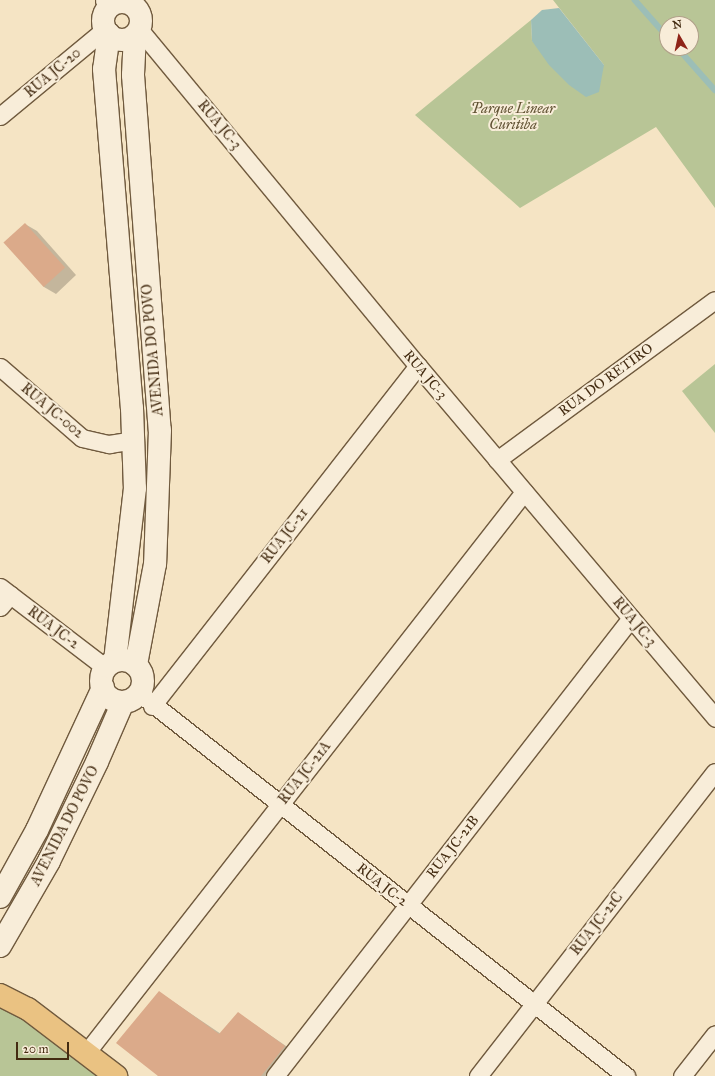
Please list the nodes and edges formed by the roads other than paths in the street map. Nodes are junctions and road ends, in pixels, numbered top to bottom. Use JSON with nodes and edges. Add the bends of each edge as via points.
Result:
{"nodes":[{"id":1,"x":110,"y":3,"type":"edge"},
{"id":2,"x":138,"y":18,"type":"edge"},
{"id":3,"x":107,"y":32,"type":"junction"},
{"id":4,"x":0,"y":116,"type":"edge"},
{"id":5,"x":715,"y":300,"type":"edge"},
{"id":6,"x":418,"y":366,"type":"junction"},
{"id":7,"x":0,"y":367,"type":"edge"},
{"id":8,"x":133,"y":440,"type":"junction"},
{"id":9,"x":497,"y":460,"type":"junction"},
{"id":10,"x":524,"y":492,"type":"junction"},
{"id":11,"x":3,"y":596,"type":"edge"},
{"id":12,"x":631,"y":618,"type":"junction"},
{"id":13,"x":136,"y":664,"type":"junction"},
{"id":14,"x":108,"y":672,"type":"junction"},
{"id":15,"x":138,"y":700,"type":"junction"},
{"id":16,"x":715,"y":718,"type":"edge"},
{"id":17,"x":715,"y":772,"type":"edge"},
{"id":18,"x":280,"y":806,"type":"junction"},
{"id":19,"x":0,"y":897,"type":"edge"},
{"id":20,"x":408,"y":906,"type":"junction"},
{"id":21,"x":0,"y":946,"type":"edge"},
{"id":22,"x":0,"y":995,"type":"edge"},
{"id":23,"x":534,"y":1004,"type":"junction"},
{"id":24,"x":715,"y":1034,"type":"edge"},
{"id":25,"x":86,"y":1053,"type":"junction"},
{"id":26,"x":116,"y":1076,"type":"edge"},
{"id":27,"x":275,"y":1076,"type":"edge"},
{"id":28,"x":478,"y":1076,"type":"edge"},
{"id":29,"x":626,"y":1076,"type":"edge"},
{"id":30,"x":682,"y":1076,"type":"edge"}],
"edges":[{"from":1,"to":2,"type":"main road","via":[[129,4]]},
{"from":1,"to":3,"type":"main road","via":[[104,18]]},
{"from":2,"to":3,"type":"main road","via":[[125,40]]},
{"from":2,"to":6,"type":"street","name":"RUA JC-3"},
{"from":2,"to":13,"type":"main road","name":"AVENIDA DO POVO","via":[[133,75],[160,430],[155,564]]},
{"from":3,"to":4,"type":"street","name":"RUA JC-20"},
{"from":3,"to":8,"type":"main road","name":"AVENIDA DO POVO","via":[[104,69]]},
{"from":5,"to":9,"type":"street","name":"RUA DO RETIRO"},
{"from":6,"to":9,"type":"street","name":"RUA JC-3"},
{"from":6,"to":15,"type":"street","name":"RUA JC-21"},
{"from":7,"to":8,"type":"street","name":"RUA JC-002","via":[[82,438],[109,444]]},
{"from":8,"to":14,"type":"main road","name":"AVENIDA DO POVO","via":[[135,488]]},
{"from":9,"to":10,"type":"street","name":"RUA JC-3"},
{"from":10,"to":12,"type":"street","name":"RUA JC-3"},
{"from":10,"to":18,"type":"street","name":"RUA JC-21A"},
{"from":11,"to":14,"type":"street","name":"RUA JC-2"},
{"from":12,"to":16,"type":"street","name":"RUA JC-3"},
{"from":12,"to":20,"type":"street","name":"RUA JC-21B"},
{"from":13,"to":14,"type":"main road","via":[[126,660]]},
{"from":13,"to":15,"type":"main road","via":[[142,673],[143,684]]},
{"from":14,"to":15,"type":"main road","via":[[108,695]]},
{"from":14,"to":19,"type":"main road","name":"AVENIDA DO POVO","via":[[37,830]]},
{"from":15,"to":18,"type":"street","name":"RUA JC-2"},
{"from":15,"to":21,"type":"main road","name":"AVENIDA DO POVO","via":[[97,762],[49,861]]},
{"from":17,"to":23,"type":"street","name":"RUA JC-21C"},
{"from":18,"to":20,"type":"street","name":"RUA JC-2"},
{"from":18,"to":25,"type":"street","name":"RUA JC-21A"},
{"from":20,"to":23,"type":"street","name":"RUA JC-2"},
{"from":20,"to":27,"type":"street","name":"RUA JC-21B"},
{"from":22,"to":25,"type":"main road","via":[[28,1009]]},
{"from":23,"to":28,"type":"street","name":"RUA JC-21C"},
{"from":23,"to":29,"type":"street","name":"RUA JC-2"},
{"from":24,"to":30,"type":"street"},
{"from":25,"to":26,"type":"main road"}]}
